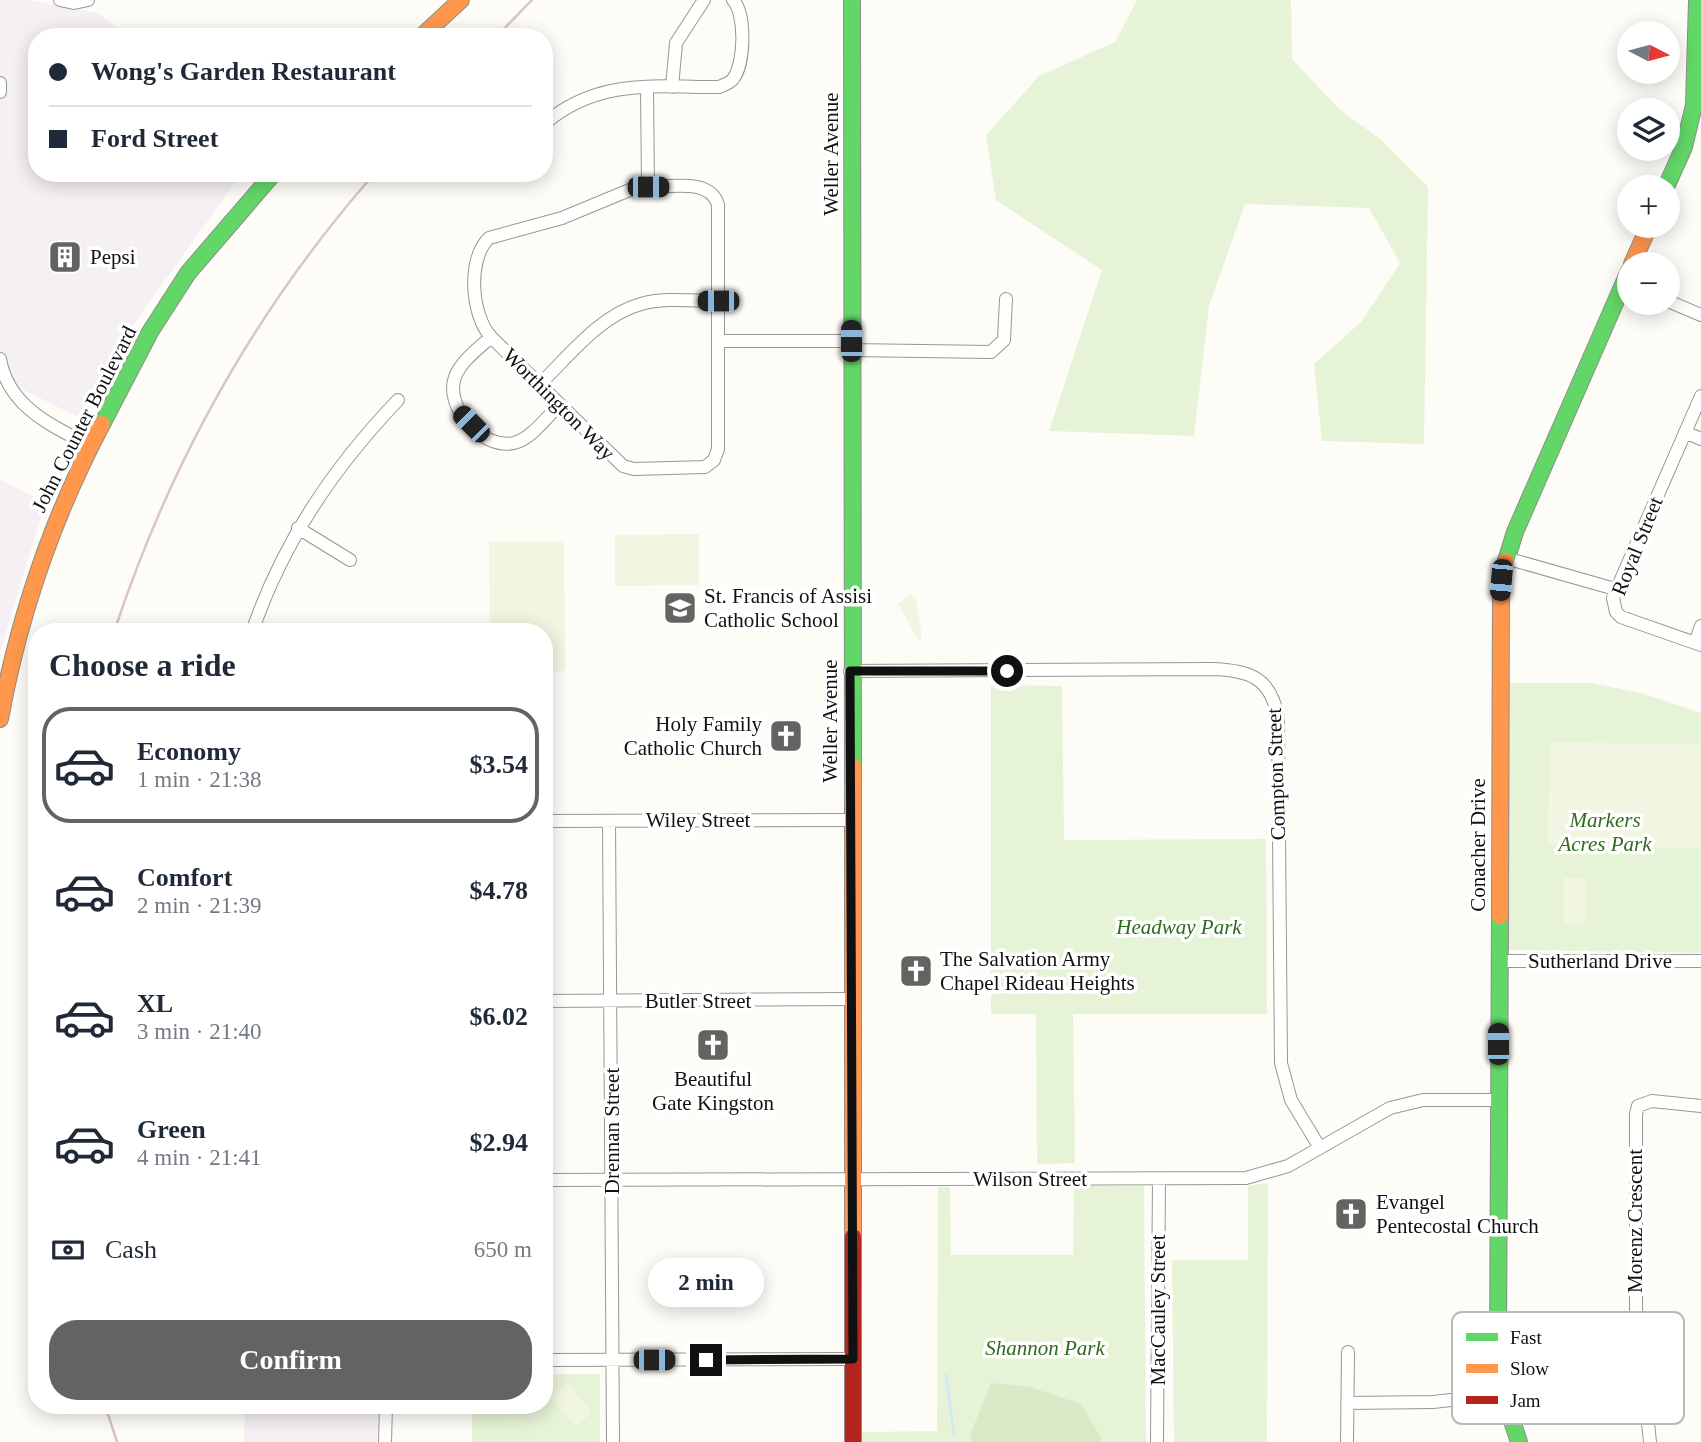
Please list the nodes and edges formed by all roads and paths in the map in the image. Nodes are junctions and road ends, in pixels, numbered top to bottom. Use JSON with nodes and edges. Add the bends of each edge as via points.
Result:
{"nodes":[{"id":1,"x":60,"y":0,"type":"edge"},
{"id":2,"x":88,"y":0,"type":"edge"},
{"id":3,"x":461,"y":0,"type":"edge"},
{"id":4,"x":704,"y":0,"type":"edge"},
{"id":5,"x":733,"y":0,"type":"edge"},
{"id":6,"x":852,"y":0,"type":"edge"},
{"id":7,"x":1697,"y":0,"type":"edge"},
{"id":8,"x":431,"y":28,"type":"edge"},
{"id":9,"x":0,"y":83,"type":"edge"},
{"id":10,"x":647,"y":86,"type":"junction"},
{"id":11,"x":672,"y":87,"type":"junction"},
{"id":12,"x":0,"y":92,"type":"edge"},
{"id":13,"x":553,"y":116,"type":"edge"},
{"id":14,"x":1671,"y":175,"type":"edge"},
{"id":15,"x":266,"y":182,"type":"edge"},
{"id":16,"x":648,"y":187,"type":"junction"},
{"id":17,"x":1006,"y":299,"type":"dead end"},
{"id":18,"x":718,"y":301,"type":"junction"},
{"id":19,"x":1617,"y":304,"type":"edge"},
{"id":20,"x":1680,"y":306,"type":"edge"},
{"id":21,"x":1701,"y":315,"type":"edge"},
{"id":22,"x":491,"y":337,"type":"junction"},
{"id":23,"x":718,"y":341,"type":"junction"},
{"id":24,"x":851,"y":345,"type":"junction"},
{"id":25,"x":0,"y":359,"type":"edge"},
{"id":26,"x":539,"y":385,"type":"junction"},
{"id":27,"x":1701,"y":396,"type":"edge"},
{"id":28,"x":398,"y":400,"type":"dead end"},
{"id":29,"x":559,"y":405,"type":"junction"},
{"id":30,"x":1685,"y":432,"type":"junction"},
{"id":31,"x":1701,"y":439,"type":"edge"},
{"id":32,"x":89,"y":446,"type":"junction"},
{"id":33,"x":298,"y":528,"type":"junction"},
{"id":34,"x":1506,"y":558,"type":"junction"},
{"id":35,"x":350,"y":560,"type":"dead end"},
{"id":36,"x":1615,"y":589,"type":"junction"},
{"id":37,"x":256,"y":623,"type":"edge"},
{"id":38,"x":1701,"y":626,"type":"edge"},
{"id":39,"x":1698,"y":644,"type":"edge"},
{"id":40,"x":850,"y":671,"type":"junction"},
{"id":41,"x":0,"y":719,"type":"edge"},
{"id":42,"x":851,"y":820,"type":"junction"},
{"id":43,"x":553,"y":821,"type":"edge"},
{"id":44,"x":608,"y":821,"type":"junction"},
{"id":45,"x":1499,"y":961,"type":"junction"},
{"id":46,"x":1701,"y":961,"type":"edge"},
{"id":47,"x":852,"y":999,"type":"junction"},
{"id":48,"x":553,"y":1001,"type":"edge"},
{"id":49,"x":612,"y":1001,"type":"junction"},
{"id":50,"x":1497,"y":1100,"type":"junction"},
{"id":51,"x":1701,"y":1106,"type":"edge"},
{"id":52,"x":1320,"y":1148,"type":"junction"},
{"id":53,"x":1159,"y":1179,"type":"junction"},
{"id":54,"x":553,"y":1180,"type":"edge"},
{"id":55,"x":612,"y":1180,"type":"junction"},
{"id":56,"x":852,"y":1180,"type":"junction"},
{"id":57,"x":1498,"y":1312,"type":"edge"},
{"id":58,"x":1636,"y":1312,"type":"edge"},
{"id":59,"x":1348,"y":1352,"type":"dead end"},
{"id":60,"x":853,"y":1359,"type":"junction"},
{"id":61,"x":553,"y":1360,"type":"edge"},
{"id":62,"x":613,"y":1360,"type":"junction"},
{"id":63,"x":1452,"y":1400,"type":"edge"},
{"id":64,"x":1347,"y":1403,"type":"junction"},
{"id":65,"x":386,"y":1414,"type":"edge"},
{"id":66,"x":1513,"y":1424,"type":"edge"},
{"id":67,"x":1648,"y":1424,"type":"edge"},
{"id":68,"x":385,"y":1442,"type":"edge"},
{"id":69,"x":613,"y":1442,"type":"edge"},
{"id":70,"x":853,"y":1442,"type":"edge"},
{"id":71,"x":1157,"y":1442,"type":"edge"},
{"id":72,"x":1347,"y":1442,"type":"edge"},
{"id":73,"x":1519,"y":1442,"type":"edge"},
{"id":74,"x":1650,"y":1442,"type":"edge"}],
"edges":[{"from":1,"to":2,"type":"street"},
{"from":3,"to":8,"type":"street"},
{"from":4,"to":11,"type":"street","via":[[676,43]]},
{"from":5,"to":11,"type":"street","via":[[743,18],[739,67],[732,81],[719,87]]},
{"from":6,"to":24,"type":"street","name":"Weller Avenue"},
{"from":7,"to":14,"type":"street","via":[[1694,105]]},
{"from":9,"to":12,"type":"street"},
{"from":10,"to":11,"type":"street"},
{"from":10,"to":13,"type":"street","via":[[611,89]]},
{"from":10,"to":16,"type":"street"},
{"from":15,"to":32,"type":"street","name":"John Counter Boulevard","via":[[215,238],[147,336]]},
{"from":16,"to":18,"type":"street","name":"Worthington Way","via":[[700,187],[716,198]]},
{"from":16,"to":22,"type":"street","name":"Worthington Way","via":[[489,238],[478,253],[476,283],[478,317]]},
{"from":17,"to":24,"type":"street","via":[[1003,340],[991,352]]},
{"from":18,"to":23,"type":"street","name":"Worthington Way"},
{"from":18,"to":26,"type":"street","via":[[660,301],[629,308],[605,322]]},
{"from":19,"to":34,"type":"street","name":"Conacher Drive"},
{"from":20,"to":21,"type":"street"},
{"from":22,"to":26,"type":"street","name":"Worthington Way"},
{"from":22,"to":29,"type":"street","via":[[460,368],[453,391],[459,412],[484,437],[506,444],[521,440]]},
{"from":23,"to":24,"type":"street"},
{"from":23,"to":29,"type":"street","name":"Worthington Way","via":[[718,449],[705,467],[623,466]]},
{"from":24,"to":40,"type":"street","name":"Weller Avenue"},
{"from":25,"to":32,"type":"street","via":[[14,394],[39,420]]},
{"from":26,"to":29,"type":"street","name":"Worthington Way"},
{"from":27,"to":30,"type":"street","name":"Royal Street"},
{"from":28,"to":33,"type":"street","via":[[350,453]]},
{"from":30,"to":31,"type":"street"},
{"from":30,"to":36,"type":"street","name":"Royal Street"},
{"from":32,"to":41,"type":"street","name":"John Counter Boulevard","via":[[31,585]]},
{"from":33,"to":35,"type":"street"},
{"from":33,"to":37,"type":"street"},
{"from":34,"to":36,"type":"street"},
{"from":34,"to":45,"type":"street","name":"Conacher Drive","via":[[1499,609]]},
{"from":36,"to":39,"type":"street","name":"Royal Street","via":[[1613,605],[1621,617]]},
{"from":38,"to":39,"type":"street"},
{"from":40,"to":42,"type":"street","name":"Weller Avenue"},
{"from":40,"to":52,"type":"street","name":"Compton Street","via":[[1211,669],[1247,673],[1262,682],[1275,701],[1278,718],[1281,1063],[1292,1100]]},
{"from":42,"to":44,"type":"street","name":"Wiley Street"},
{"from":42,"to":47,"type":"street","name":"Weller Avenue"},
{"from":43,"to":44,"type":"street","name":"Wiley Street"},
{"from":44,"to":49,"type":"street","name":"Drennan Street"},
{"from":45,"to":46,"type":"street","name":"Sutherland Drive"},
{"from":45,"to":50,"type":"street","name":"Conacher Drive"},
{"from":47,"to":49,"type":"street","name":"Butler Street"},
{"from":47,"to":56,"type":"street","name":"Weller Avenue"},
{"from":48,"to":49,"type":"street","name":"Butler Street"},
{"from":49,"to":55,"type":"street","name":"Drennan Street"},
{"from":50,"to":52,"type":"street","name":"Wilson Street","via":[[1407,1102]]},
{"from":50,"to":57,"type":"street","name":"Conacher Drive"},
{"from":51,"to":58,"type":"street","name":"Morenz Crescent","via":[[1652,1101],[1638,1106]]},
{"from":52,"to":53,"type":"street","name":"Wilson Street","via":[[1261,1176]]},
{"from":53,"to":56,"type":"street","name":"Wilson Street"},
{"from":53,"to":71,"type":"street","name":"MacCauley Street"},
{"from":54,"to":55,"type":"street","name":"Wilson Street"},
{"from":55,"to":56,"type":"street","name":"Wilson Street"},
{"from":55,"to":62,"type":"street","name":"Drennan Street"},
{"from":56,"to":60,"type":"street","name":"Weller Avenue"},
{"from":59,"to":64,"type":"street"},
{"from":60,"to":62,"type":"street"},
{"from":60,"to":70,"type":"street","name":"Weller Avenue"},
{"from":61,"to":62,"type":"street"},
{"from":62,"to":69,"type":"street","name":"Drennan Street"},
{"from":63,"to":64,"type":"street"},
{"from":64,"to":72,"type":"street"},
{"from":65,"to":68,"type":"street"},
{"from":66,"to":73,"type":"street","name":"Conacher Drive"},
{"from":67,"to":74,"type":"street","name":"Morenz Crescent"}]}
